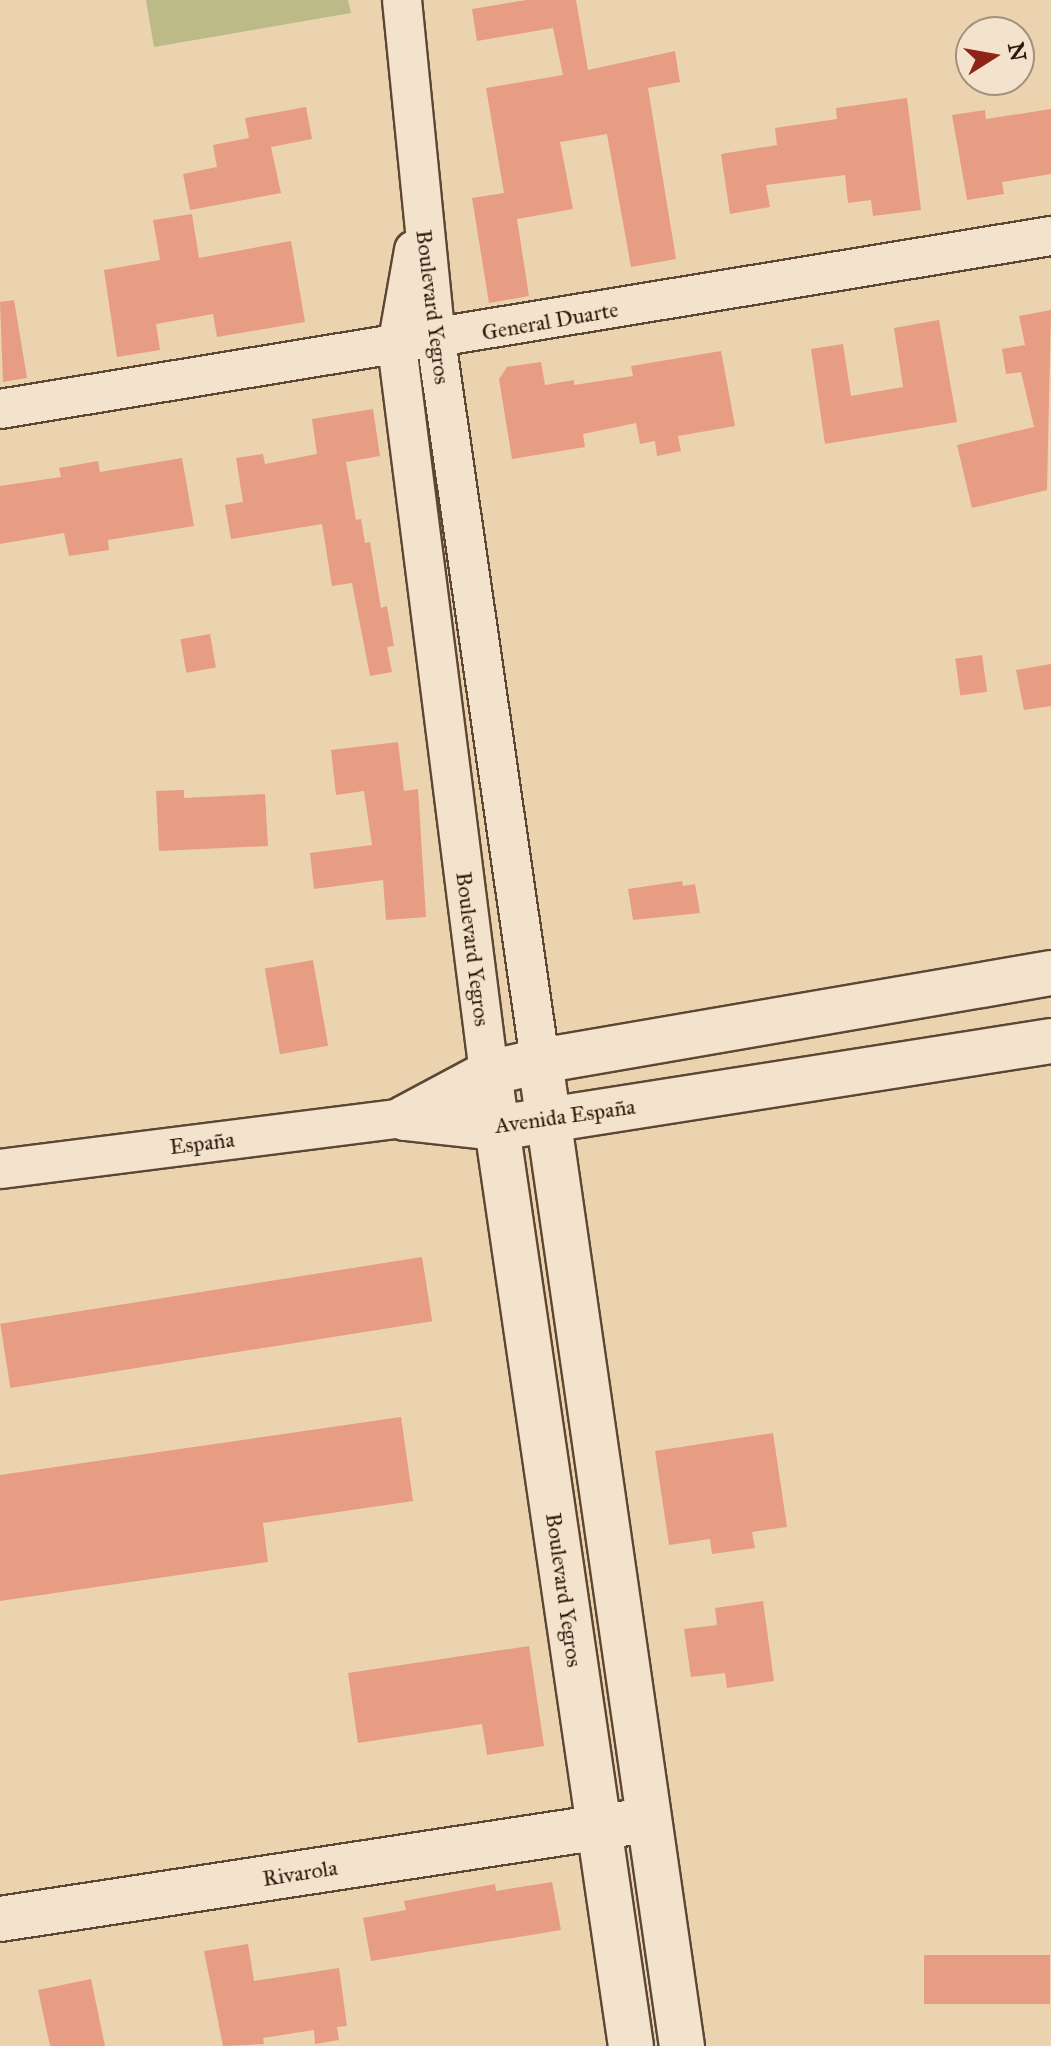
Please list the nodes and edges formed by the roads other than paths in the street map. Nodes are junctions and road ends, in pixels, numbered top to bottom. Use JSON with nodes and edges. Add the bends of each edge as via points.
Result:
{"nodes":[{"id":1,"x":402,"y":0,"type":"edge"},
{"id":2,"x":421,"y":212,"type":"junction"},
{"id":3,"x":1051,"y":236,"type":"edge"},
{"id":4,"x":436,"y":340,"type":"junction"},
{"id":5,"x":397,"y":346,"type":"junction"},
{"id":6,"x":0,"y":409,"type":"edge"},
{"id":7,"x":1051,"y":973,"type":"edge"},
{"id":8,"x":1051,"y":1041,"type":"edge"},
{"id":9,"x":540,"y":1061,"type":"junction"},
{"id":10,"x":489,"y":1073,"type":"junction"},
{"id":11,"x":405,"y":1118,"type":"junction"},
{"id":12,"x":549,"y":1120,"type":"junction"},
{"id":13,"x":497,"y":1128,"type":"junction"},
{"id":14,"x":0,"y":1169,"type":"edge"},
{"id":15,"x":649,"y":1819,"type":"junction"},
{"id":16,"x":599,"y":1827,"type":"junction"},
{"id":17,"x":0,"y":1919,"type":"edge"},
{"id":18,"x":631,"y":2046,"type":"edge"},
{"id":19,"x":682,"y":2046,"type":"edge"}],
"edges":[{"from":1,"to":2,"type":"street"},
{"from":2,"to":4,"type":"street","name":"Boulevard Yegros"},
{"from":2,"to":5,"type":"street","name":"Boulevard Yegros"},
{"from":3,"to":4,"type":"street","name":"General Duarte"},
{"from":4,"to":5,"type":"street","name":"General Duarte"},
{"from":4,"to":9,"type":"street","name":"Boulevard Yegros"},
{"from":5,"to":6,"type":"street","name":"General Duarte"},
{"from":5,"to":10,"type":"street","name":"Boulevard Yegros"},
{"from":7,"to":9,"type":"street"},
{"from":8,"to":12,"type":"street","name":"Avenida España"},
{"from":9,"to":10,"type":"street"},
{"from":9,"to":12,"type":"street","name":"Boulevard Yegros"},
{"from":10,"to":11,"type":"street"},
{"from":10,"to":13,"type":"street","name":"Boulevard Yegros"},
{"from":11,"to":13,"type":"street","name":"Avenida España"},
{"from":11,"to":14,"type":"street","name":"España"},
{"from":12,"to":13,"type":"street","name":"Avenida España"},
{"from":12,"to":15,"type":"street","name":"Boulevard Yegros"},
{"from":13,"to":16,"type":"street","name":"Boulevard Yegros"},
{"from":15,"to":16,"type":"street","name":"Rivarola"},
{"from":15,"to":19,"type":"street","name":"Boulevard Yegros"},
{"from":16,"to":17,"type":"street","name":"Rivarola"},
{"from":16,"to":18,"type":"street","name":"Boulevard Yegros"}]}
